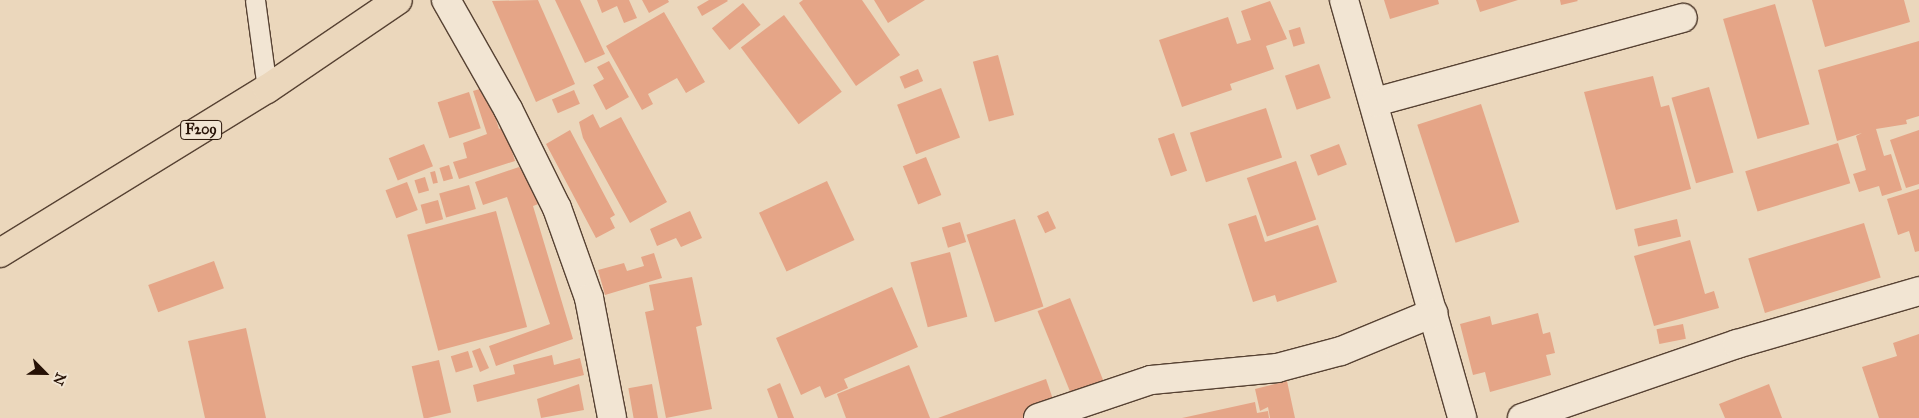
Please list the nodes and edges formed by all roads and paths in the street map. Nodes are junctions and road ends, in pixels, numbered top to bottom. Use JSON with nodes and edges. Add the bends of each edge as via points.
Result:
{"nodes":[{"id":1,"x":255,"y":0,"type":"edge"},
{"id":2,"x":398,"y":0,"type":"edge"},
{"id":3,"x":446,"y":0,"type":"edge"},
{"id":4,"x":1344,"y":0,"type":"edge"},
{"id":5,"x":1683,"y":18,"type":"dead end"},
{"id":6,"x":267,"y":89,"type":"junction"},
{"id":7,"x":1375,"y":102,"type":"junction"},
{"id":8,"x":0,"y":253,"type":"edge"},
{"id":9,"x":1919,"y":291,"type":"edge"},
{"id":10,"x":1433,"y":313,"type":"junction"},
{"id":11,"x":612,"y":418,"type":"edge"},
{"id":12,"x":1038,"y":418,"type":"edge"},
{"id":13,"x":1462,"y":418,"type":"edge"},
{"id":14,"x":1522,"y":418,"type":"edge"}],
"edges":[{"from":1,"to":6,"type":"lane"},
{"from":2,"to":6,"type":"main road","number":"F209"},
{"from":3,"to":11,"type":"street","via":[[508,109],[557,208],[589,298]]},
{"from":4,"to":7,"type":"street"},
{"from":5,"to":7,"type":"street"},
{"from":6,"to":8,"type":"main road","number":"F209"},
{"from":7,"to":10,"type":"street"},
{"from":9,"to":14,"type":"street","via":[[1737,344]]},
{"from":10,"to":12,"type":"street","via":[[1341,351],[1277,368],[1151,380]]},
{"from":10,"to":13,"type":"street"}]}
